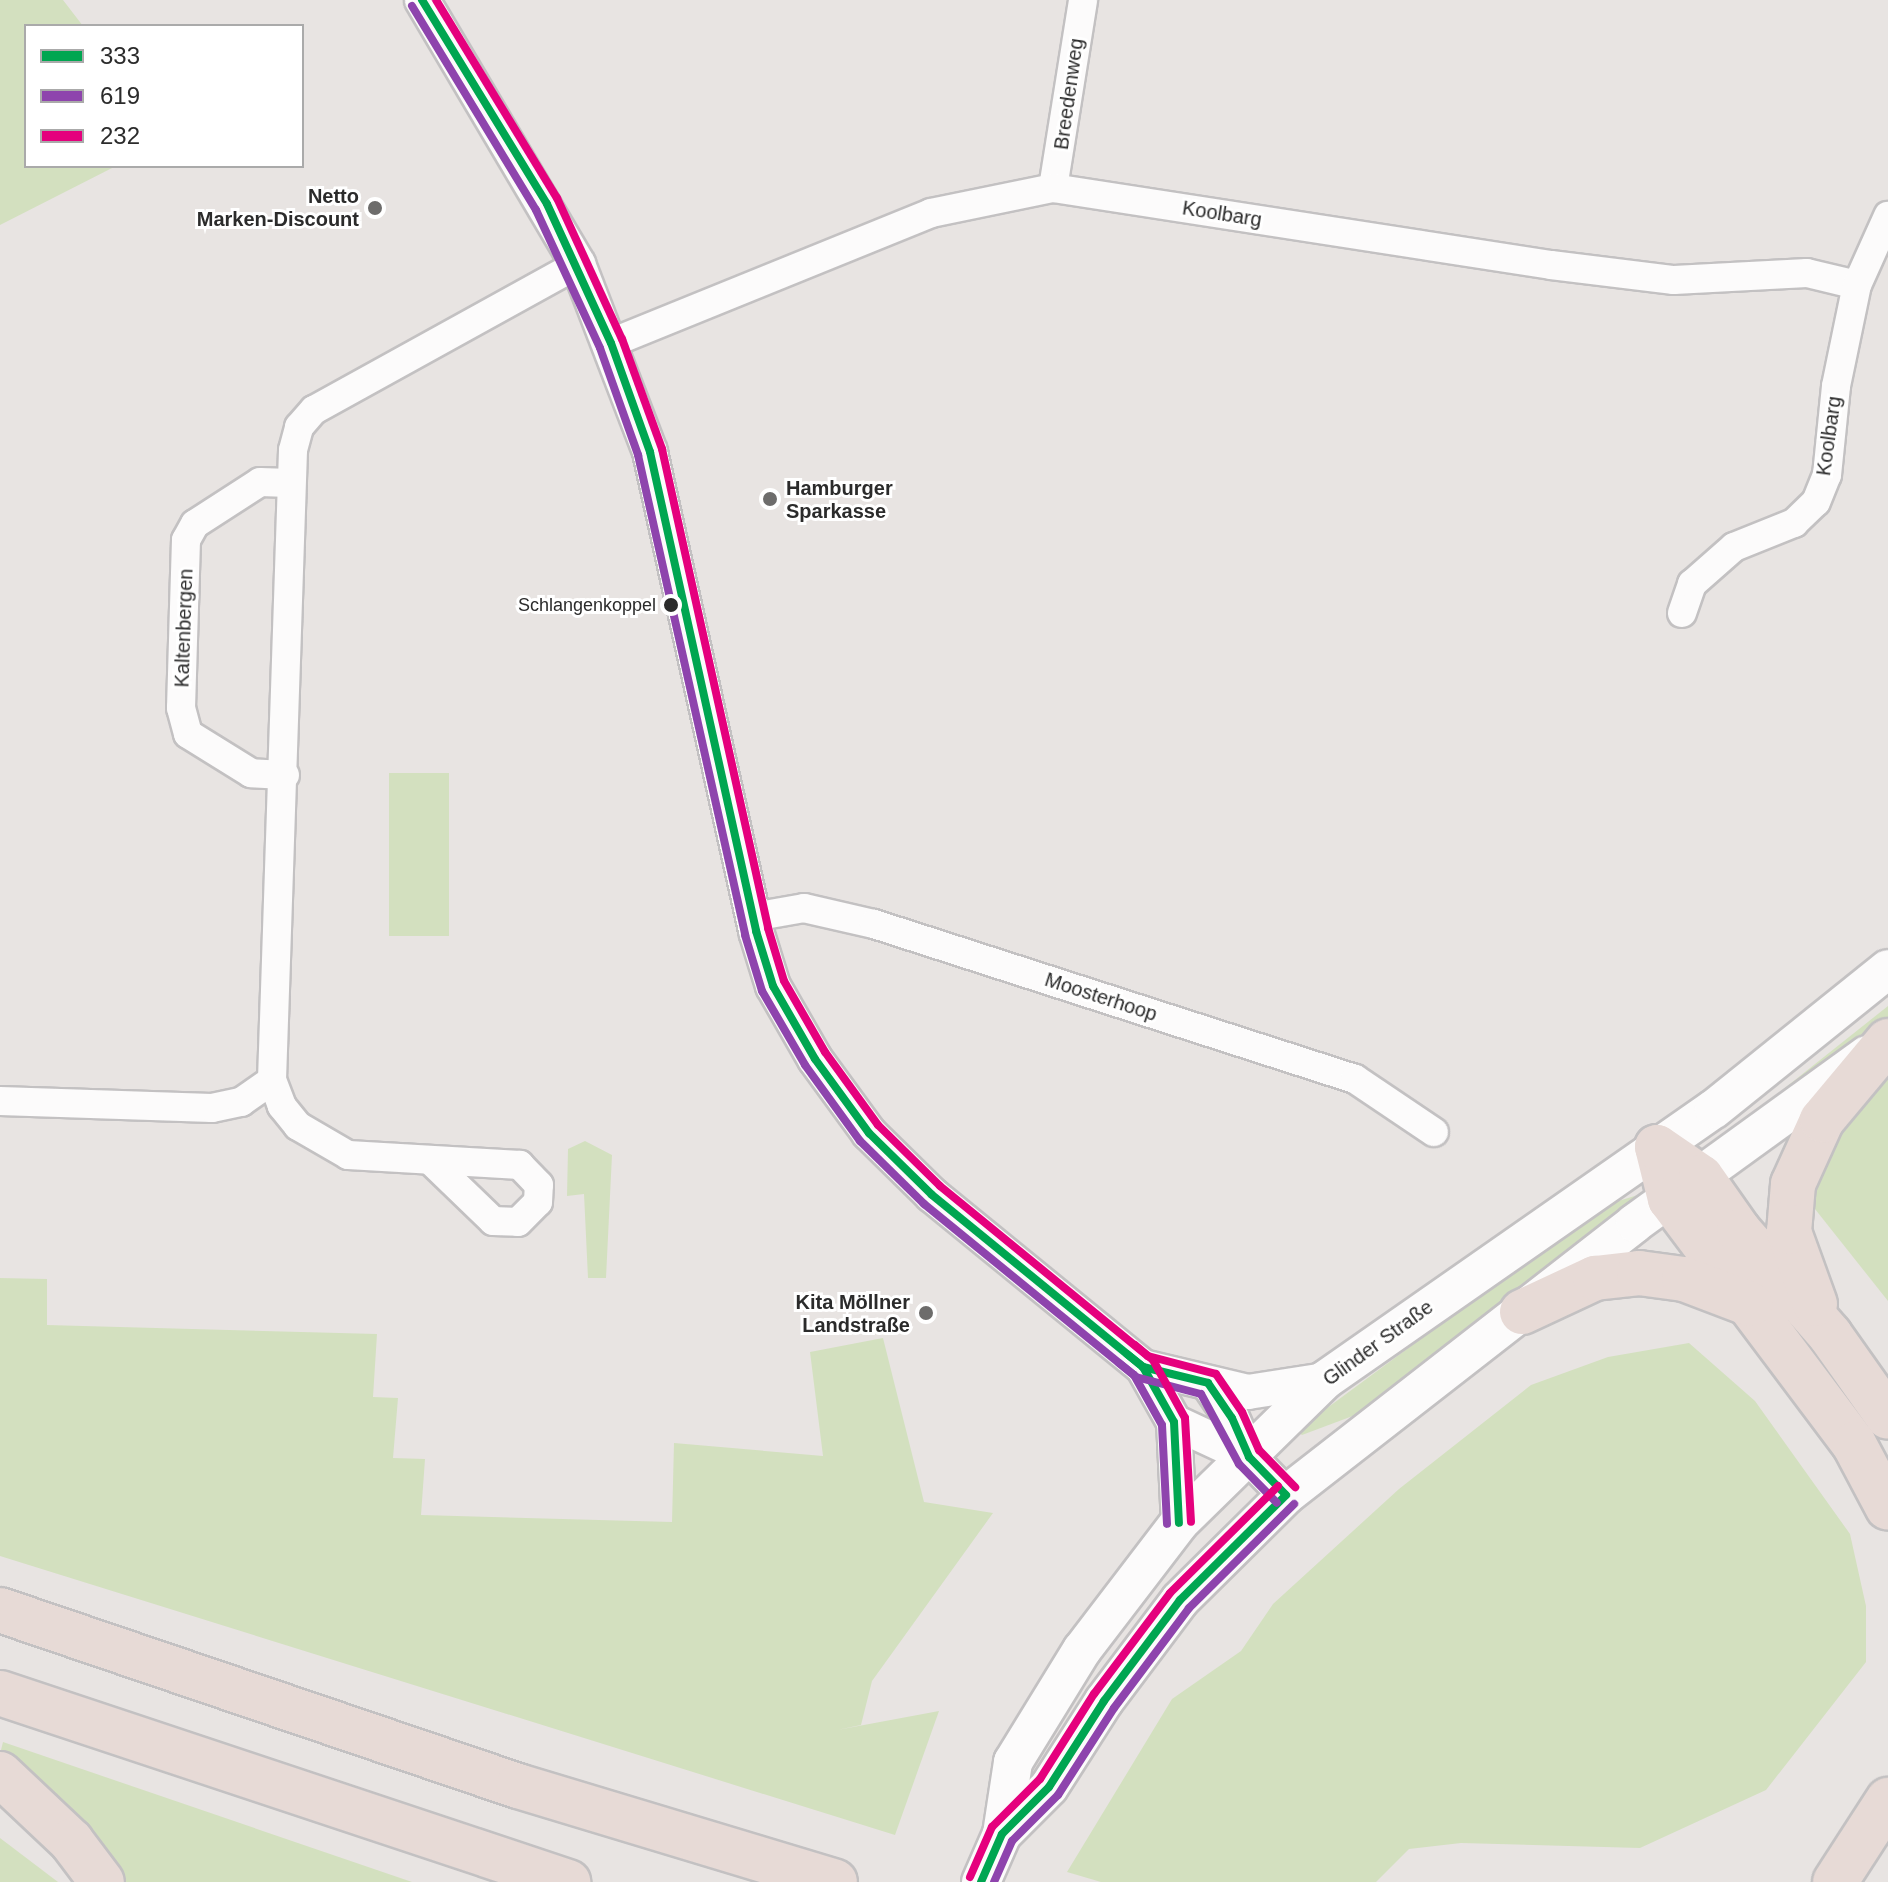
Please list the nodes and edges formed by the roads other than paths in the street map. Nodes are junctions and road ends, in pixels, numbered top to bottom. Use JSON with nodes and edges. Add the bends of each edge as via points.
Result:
{"nodes":[{"id":1,"x":422,"y":0,"type":"edge"},
{"id":2,"x":1083,"y":0,"type":"edge"},
{"id":3,"x":1053,"y":188,"type":"junction"},
{"id":4,"x":1888,"y":216,"type":"edge"},
{"id":5,"x":578,"y":264,"type":"junction"},
{"id":6,"x":1857,"y":285,"type":"junction"},
{"id":7,"x":611,"y":343,"type":"junction"},
{"id":8,"x":290,"y":483,"type":"junction"},
{"id":9,"x":1682,"y":613,"type":"dead end"},
{"id":10,"x":285,"y":775,"type":"junction"},
{"id":11,"x":753,"y":917,"type":"junction"},
{"id":12,"x":1888,"y":969,"type":"edge"},
{"id":13,"x":1888,"y":1041,"type":"edge"},
{"id":14,"x":272,"y":1080,"type":"junction"},
{"id":15,"x":0,"y":1101,"type":"edge"},
{"id":16,"x":1434,"y":1132,"type":"dead end"},
{"id":17,"x":1657,"y":1147,"type":"junction"},
{"id":18,"x":432,"y":1162,"type":"dead end"},
{"id":19,"x":1685,"y":1188,"type":"junction"},
{"id":20,"x":1750,"y":1304,"type":"junction"},
{"id":21,"x":1522,"y":1312,"type":"junction"},
{"id":22,"x":1830,"y":1335,"type":"junction"},
{"id":23,"x":1143,"y":1367,"type":"junction"},
{"id":24,"x":1325,"y":1380,"type":"junction"},
{"id":25,"x":1208,"y":1383,"type":"junction"},
{"id":26,"x":1888,"y":1417,"type":"edge"},
{"id":27,"x":1174,"y":1422,"type":"junction"},
{"id":28,"x":1249,"y":1457,"type":"junction"},
{"id":29,"x":1286,"y":1495,"type":"junction"},
{"id":30,"x":1888,"y":1508,"type":"edge"},
{"id":31,"x":1179,"y":1523,"type":"junction"},
{"id":32,"x":0,"y":1610,"type":"edge"},
{"id":33,"x":0,"y":1693,"type":"edge"},
{"id":34,"x":0,"y":1774,"type":"edge"},
{"id":35,"x":1888,"y":1800,"type":"edge"},
{"id":36,"x":1002,"y":1834,"type":"junction"},
{"id":37,"x":102,"y":1882,"type":"edge"},
{"id":38,"x":568,"y":1882,"type":"edge"},
{"id":39,"x":835,"y":1882,"type":"edge"},
{"id":40,"x":981,"y":1882,"type":"edge"},
{"id":41,"x":1835,"y":1882,"type":"edge"}],
"edges":[{"from":1,"to":5,"type":"street"},
{"from":2,"to":3,"type":"street","name":"Breedenweg"},
{"from":3,"to":6,"type":"street","name":"Koolbarg","via":[[1674,280],[1807,273]]},
{"from":3,"to":7,"type":"street","name":"Koolbarg","via":[[931,213]]},
{"from":4,"to":6,"type":"street","name":"Koolbarg"},
{"from":5,"to":7,"type":"street"},
{"from":5,"to":8,"type":"street","via":[[314,410],[299,427]]},
{"from":6,"to":9,"type":"street","name":"Koolbarg","via":[[1836,386],[1827,475],[1816,502],[1794,523],[1734,547],[1692,584]]},
{"from":7,"to":11,"type":"street","via":[[650,452]]},
{"from":8,"to":10,"type":"street"},
{"from":8,"to":10,"type":"street","name":"Kaltenbergen","via":[[260,482],[195,524],[186,540],[181,708],[188,734],[251,773]]},
{"from":10,"to":14,"type":"street"},
{"from":11,"to":16,"type":"street","name":"Moosterhoop","via":[[804,908],[874,924],[1355,1079]]},
{"from":11,"to":23,"type":"street","via":[[773,986],[815,1059],[869,1133],[932,1195]]},
{"from":12,"to":17,"type":"main road","name":"Glinder Straße","via":[[1831,1019]]},
{"from":13,"to":19,"type":"main road","name":"Glinder Straße"},
{"from":13,"to":22,"type":"highway","via":[[1822,1120],[1793,1184],[1788,1215],[1794,1254]]},
{"from":14,"to":15,"type":"street","via":[[241,1102],[212,1108]]},
{"from":14,"to":18,"type":"street","via":[[282,1106],[321,1142],[348,1155]]},
{"from":17,"to":19,"type":"highway"},
{"from":17,"to":24,"type":"main road","name":"Glinder Straße"},
{"from":19,"to":20,"type":"highway"},
{"from":19,"to":21,"type":"main road","name":"Glinder Straße"},
{"from":19,"to":22,"type":"highway","via":[[1739,1231]]},
{"from":20,"to":21,"type":"highway","via":[[1684,1279],[1639,1273],[1595,1278]]},
{"from":20,"to":30,"type":"highway","via":[[1854,1444]]},
{"from":21,"to":29,"type":"main road","name":"Glinder Straße"},
{"from":22,"to":26,"type":"highway"},
{"from":23,"to":25,"type":"street"},
{"from":23,"to":27,"type":"street"},
{"from":24,"to":25,"type":"street","via":[[1248,1392]]},
{"from":24,"to":28,"type":"main road","name":"Glinder Straße"},
{"from":25,"to":28,"type":"street","via":[[1232,1418]]},
{"from":27,"to":28,"type":"street"},
{"from":27,"to":31,"type":"street"},
{"from":28,"to":29,"type":"street"},
{"from":28,"to":31,"type":"main road","name":"Glinder Straße"},
{"from":29,"to":36,"type":"main road","name":"Glinder Straße","via":[[1180,1600],[1104,1701],[1049,1787]]},
{"from":31,"to":36,"type":"main road","name":"Glinder Straße","via":[[1082,1650],[1013,1762]]},
{"from":32,"to":39,"type":"highway","via":[[518,1786]]},
{"from":33,"to":38,"type":"highway"},
{"from":34,"to":37,"type":"highway","via":[[71,1841]]},
{"from":35,"to":41,"type":"highway"},
{"from":36,"to":40,"type":"main road","name":"Glinder Straße"}]}
